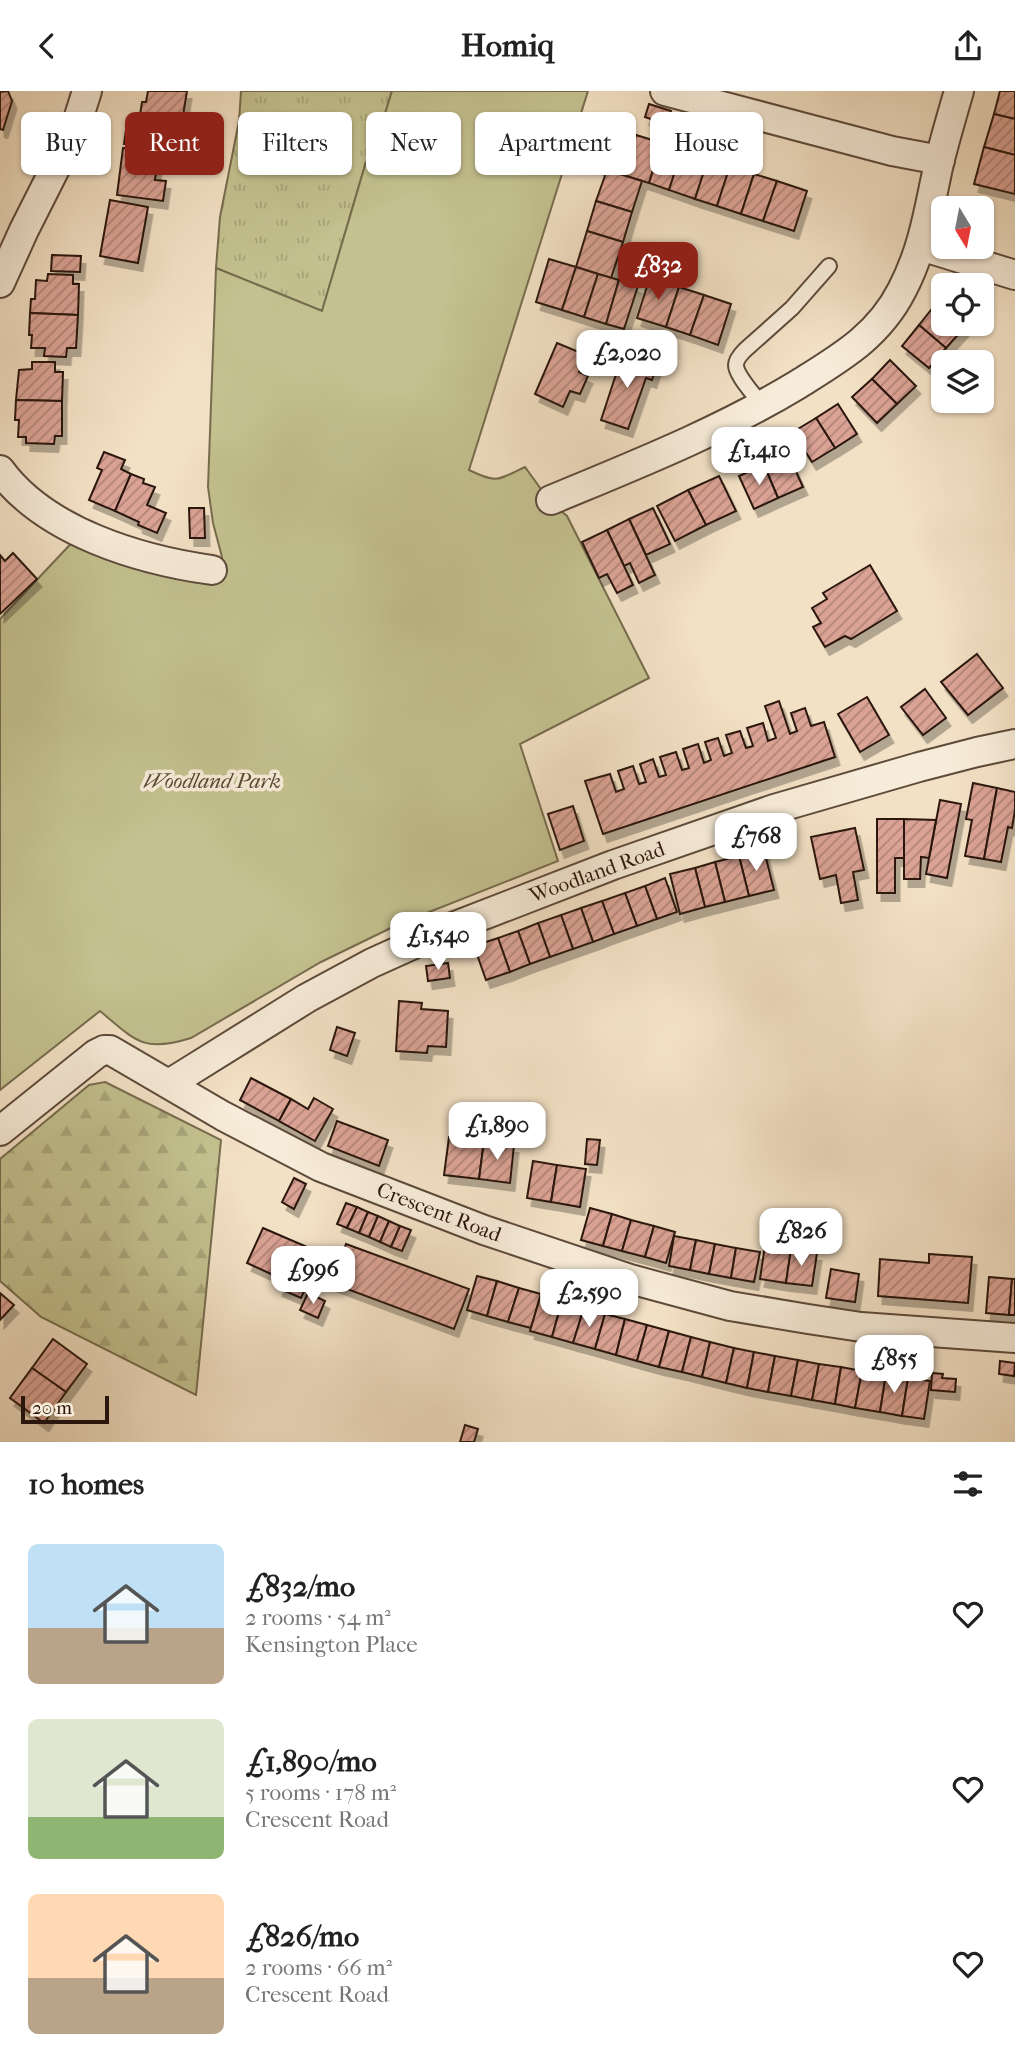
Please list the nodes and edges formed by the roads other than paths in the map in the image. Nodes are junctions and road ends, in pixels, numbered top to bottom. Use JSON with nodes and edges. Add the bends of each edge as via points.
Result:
{"nodes":[{"id":1,"x":87,"y":91,"type":"edge"},
{"id":2,"x":665,"y":91,"type":"edge"},
{"id":3,"x":959,"y":91,"type":"edge"},
{"id":4,"x":940,"y":160,"type":"junction"},
{"id":5,"x":921,"y":246,"type":"junction"},
{"id":6,"x":829,"y":265,"type":"dead end"},
{"id":7,"x":1015,"y":275,"type":"edge"},
{"id":8,"x":0,"y":283,"type":"edge"},
{"id":9,"x":762,"y":406,"type":"junction"},
{"id":10,"x":0,"y":470,"type":"edge"},
{"id":11,"x":551,"y":500,"type":"dead end"},
{"id":12,"x":212,"y":570,"type":"dead end"},
{"id":13,"x":1015,"y":744,"type":"edge"},
{"id":14,"x":169,"y":1084,"type":"junction"},
{"id":15,"x":0,"y":1131,"type":"edge"},
{"id":16,"x":1015,"y":1338,"type":"edge"}],
"edges":[{"from":1,"to":8,"type":"street","via":[[75,129]]},
{"from":2,"to":4,"type":"street"},
{"from":3,"to":4,"type":"street"},
{"from":4,"to":5,"type":"street"},
{"from":5,"to":7,"type":"street"},
{"from":5,"to":9,"type":"street","via":[[901,293],[879,324],[843,357]]},
{"from":6,"to":9,"type":"lane","via":[[739,358],[738,372]]},
{"from":9,"to":11,"type":"street"},
{"from":10,"to":12,"type":"street","via":[[26,498],[96,540],[147,558]]},
{"from":13,"to":14,"type":"street","name":"Woodland Road","via":[[774,809],[445,930],[307,997]]},
{"from":14,"to":15,"type":"street","name":"Crescent Road","via":[[114,1052],[100,1051]]},
{"from":14,"to":16,"type":"street","name":"Crescent Road","via":[[321,1167],[493,1233],[647,1284],[730,1306],[817,1321]]}]}
